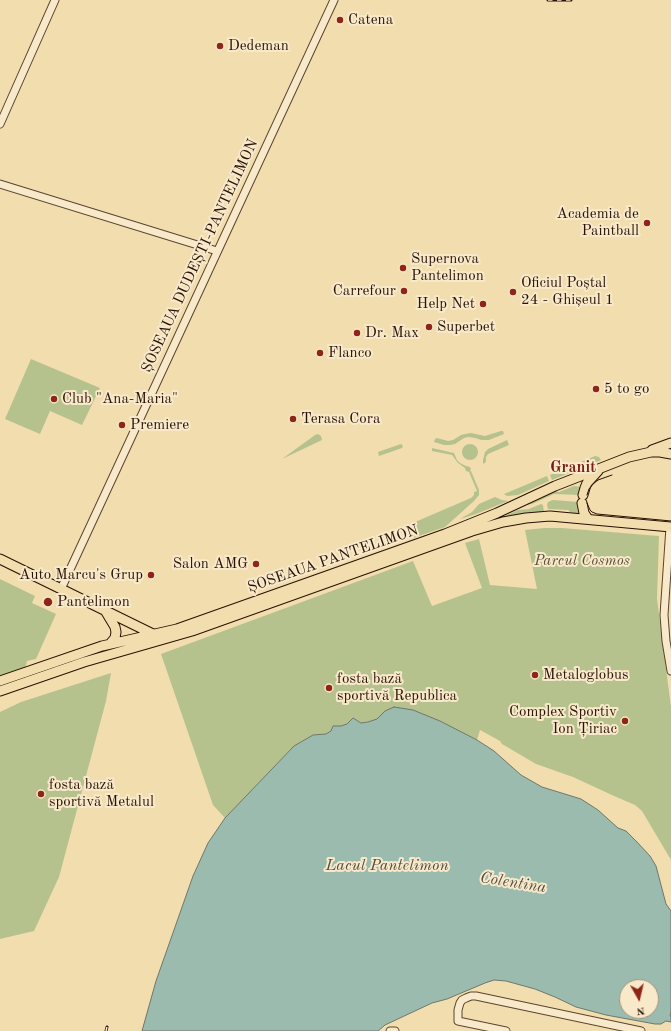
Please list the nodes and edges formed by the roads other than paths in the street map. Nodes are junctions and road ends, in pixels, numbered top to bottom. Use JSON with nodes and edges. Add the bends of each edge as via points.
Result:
{"nodes":[{"id":1,"x":55,"y":0,"type":"edge"},
{"id":2,"x":334,"y":0,"type":"edge"},
{"id":3,"x":0,"y":124,"type":"edge"},
{"id":4,"x":0,"y":184,"type":"edge"},
{"id":5,"x":217,"y":251,"type":"junction"},
{"id":6,"x":671,"y":443,"type":"edge"},
{"id":7,"x":671,"y":454,"type":"edge"},
{"id":8,"x":637,"y":455,"type":"junction"},
{"id":9,"x":602,"y":468,"type":"junction"},
{"id":10,"x":588,"y":519,"type":"junction"},
{"id":11,"x":671,"y":527,"type":"edge"},
{"id":12,"x":0,"y":559,"type":"edge"},
{"id":13,"x":61,"y":589,"type":"junction"},
{"id":14,"x":105,"y":610,"type":"junction"},
{"id":15,"x":668,"y":615,"type":"edge"},
{"id":16,"x":153,"y":634,"type":"junction"},
{"id":17,"x":168,"y":639,"type":"junction"},
{"id":18,"x":110,"y":644,"type":"junction"},
{"id":19,"x":148,"y":644,"type":"junction"},
{"id":20,"x":671,"y":667,"type":"edge"},
{"id":21,"x":0,"y":681,"type":"edge"},
{"id":22,"x":0,"y":691,"type":"edge"},
{"id":23,"x":471,"y":1027,"type":"edge"},
{"id":24,"x":390,"y":1031,"type":"edge"},
{"id":25,"x":394,"y":1031,"type":"edge"},
{"id":26,"x":506,"y":1031,"type":"edge"},
{"id":27,"x":641,"y":1031,"type":"edge"}],
"edges":[{"from":1,"to":3,"type":"street"},
{"from":2,"to":5,"type":"street","name":"ȘOSEAUA DUDEȘTI-PANTELIMON"},
{"from":4,"to":5,"type":"street"},
{"from":5,"to":13,"type":"street","name":"ȘOSEAUA DUDEȘTI-PANTELIMON"},
{"from":6,"to":8,"type":"main road"},
{"from":7,"to":8,"type":"main road","name":"ȘOSEAUA PANTELIMON","via":[[660,452]]},
{"from":8,"to":9,"type":"main road","name":"ȘOSEAUA PANTELIMON"},
{"from":9,"to":10,"type":"main road","via":[[589,480],[585,488],[584,512]]},
{"from":9,"to":16,"type":"main road","name":"ȘOSEAUA PANTELIMON","via":[[460,528],[190,624]]},
{"from":10,"to":11,"type":"main road","name":"ȘOSEAUA PANTELIMON"},
{"from":10,"to":17,"type":"main road","name":"ȘOSEAUA PANTELIMON","via":[[550,516],[526,518],[481,528]]},
{"from":11,"to":15,"type":"street"},
{"from":12,"to":13,"type":"main road"},
{"from":13,"to":14,"type":"main road"},
{"from":14,"to":16,"type":"main road"},
{"from":14,"to":18,"type":"main road","via":[[116,632]]},
{"from":15,"to":20,"type":"street","via":[[666,641]]},
{"from":16,"to":17,"type":"main road"},
{"from":16,"to":18,"type":"main road","name":"ȘOSEAUA PANTELIMON"},
{"from":16,"to":19,"type":"main road"},
{"from":17,"to":19,"type":"main road","name":"ȘOSEAUA PANTELIMON"},
{"from":18,"to":21,"type":"main road","name":"ȘOSEAUA PANTELIMON"},
{"from":19,"to":22,"type":"main road","name":"ȘOSEAUA PANTELIMON","via":[[84,662]]},
{"from":23,"to":26,"type":"street"},
{"from":23,"to":27,"type":"street","via":[[458,1021],[459,1006],[462,1000],[476,996]]},
{"from":24,"to":25,"type":"street"}]}
